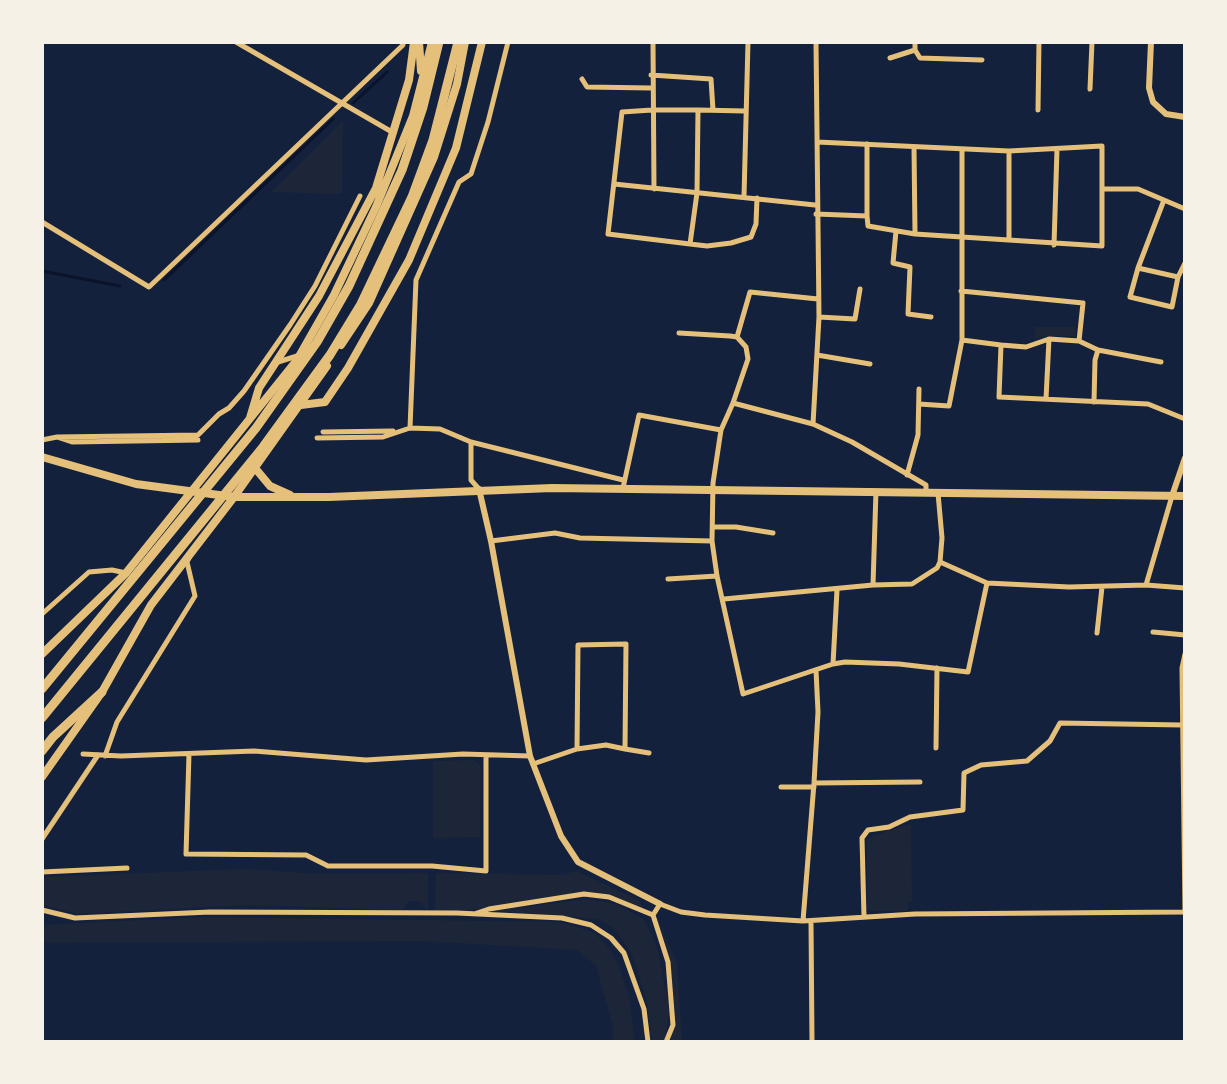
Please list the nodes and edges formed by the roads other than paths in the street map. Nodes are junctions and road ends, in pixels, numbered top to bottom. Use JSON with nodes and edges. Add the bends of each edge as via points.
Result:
{"nodes":[{"id":1,"x":236,"y":42,"type":"edge"},
{"id":2,"x":414,"y":42,"type":"edge"},
{"id":3,"x":419,"y":42,"type":"edge"},
{"id":4,"x":432,"y":42,"type":"edge"},
{"id":5,"x":439,"y":42,"type":"edge"},
{"id":6,"x":458,"y":42,"type":"edge"},
{"id":7,"x":465,"y":42,"type":"edge"},
{"id":8,"x":482,"y":42,"type":"edge"},
{"id":9,"x":508,"y":42,"type":"edge"},
{"id":10,"x":653,"y":42,"type":"edge"},
{"id":11,"x":748,"y":42,"type":"edge"},
{"id":12,"x":816,"y":42,"type":"edge"},
{"id":13,"x":915,"y":42,"type":"edge"},
{"id":14,"x":1039,"y":42,"type":"edge"},
{"id":15,"x":1092,"y":42,"type":"edge"},
{"id":16,"x":1151,"y":42,"type":"edge"},
{"id":17,"x":403,"y":45,"type":"dead end"},
{"id":18,"x":915,"y":50,"type":"junction"},
{"id":19,"x":890,"y":58,"type":"dead end"},
{"id":20,"x":982,"y":60,"type":"dead end"},
{"id":21,"x":651,"y":75,"type":"junction"},
{"id":22,"x":582,"y":79,"type":"dead end"},
{"id":23,"x":651,"y":88,"type":"junction"},
{"id":24,"x":1090,"y":89,"type":"dead end"},
{"id":25,"x":342,"y":103,"type":"junction"},
{"id":26,"x":652,"y":110,"type":"junction"},
{"id":27,"x":698,"y":110,"type":"junction"},
{"id":28,"x":713,"y":110,"type":"junction"},
{"id":29,"x":1038,"y":110,"type":"dead end"},
{"id":30,"x":745,"y":111,"type":"junction"},
{"id":31,"x":413,"y":116,"type":"junction"},
{"id":32,"x":1185,"y":117,"type":"edge"},
{"id":33,"x":392,"y":132,"type":"junction"},
{"id":34,"x":817,"y":142,"type":"junction"},
{"id":35,"x":867,"y":144,"type":"junction"},
{"id":36,"x":914,"y":147,"type":"junction"},
{"id":37,"x":1057,"y":149,"type":"junction"},
{"id":38,"x":962,"y":150,"type":"junction"},
{"id":39,"x":1009,"y":151,"type":"junction"},
{"id":40,"x":614,"y":184,"type":"junction"},
{"id":41,"x":654,"y":189,"type":"junction"},
{"id":42,"x":1102,"y":189,"type":"junction"},
{"id":43,"x":697,"y":193,"type":"junction"},
{"id":44,"x":360,"y":196,"type":"dead end"},
{"id":45,"x":744,"y":197,"type":"junction"},
{"id":46,"x":757,"y":198,"type":"junction"},
{"id":47,"x":1164,"y":200,"type":"junction"},
{"id":48,"x":815,"y":205,"type":"junction"},
{"id":49,"x":1185,"y":209,"type":"edge"},
{"id":50,"x":816,"y":214,"type":"junction"},
{"id":51,"x":867,"y":216,"type":"junction"},
{"id":52,"x":42,"y":222,"type":"edge"},
{"id":53,"x":896,"y":231,"type":"junction"},
{"id":54,"x":915,"y":234,"type":"junction"},
{"id":55,"x":961,"y":239,"type":"junction"},
{"id":56,"x":1009,"y":240,"type":"junction"},
{"id":57,"x":690,"y":244,"type":"junction"},
{"id":58,"x":1054,"y":245,"type":"junction"},
{"id":59,"x":1185,"y":263,"type":"edge"},
{"id":60,"x":1138,"y":268,"type":"junction"},
{"id":61,"x":1178,"y":277,"type":"junction"},
{"id":62,"x":860,"y":289,"type":"dead end"},
{"id":63,"x":961,"y":291,"type":"junction"},
{"id":64,"x":818,"y":299,"type":"junction"},
{"id":65,"x":819,"y":317,"type":"junction"},
{"id":66,"x":931,"y":317,"type":"dead end"},
{"id":67,"x":679,"y":333,"type":"dead end"},
{"id":68,"x":736,"y":337,"type":"junction"},
{"id":69,"x":1049,"y":339,"type":"junction"},
{"id":70,"x":962,"y":340,"type":"junction"},
{"id":71,"x":1079,"y":341,"type":"junction"},
{"id":72,"x":1001,"y":345,"type":"junction"},
{"id":73,"x":1098,"y":350,"type":"junction"},
{"id":74,"x":301,"y":353,"type":"junction"},
{"id":75,"x":817,"y":355,"type":"junction"},
{"id":76,"x":1161,"y":362,"type":"dead end"},
{"id":77,"x":277,"y":363,"type":"junction"},
{"id":78,"x":870,"y":364,"type":"dead end"},
{"id":79,"x":260,"y":385,"type":"junction"},
{"id":80,"x":919,"y":389,"type":"dead end"},
{"id":81,"x":244,"y":391,"type":"junction"},
{"id":82,"x":1046,"y":399,"type":"junction"},
{"id":83,"x":1094,"y":402,"type":"junction"},
{"id":84,"x":733,"y":403,"type":"junction"},
{"id":85,"x":919,"y":404,"type":"junction"},
{"id":86,"x":301,"y":405,"type":"junction"},
{"id":87,"x":1185,"y":419,"type":"edge"},
{"id":88,"x":248,"y":424,"type":"junction"},
{"id":89,"x":813,"y":424,"type":"junction"},
{"id":90,"x":410,"y":428,"type":"junction"},
{"id":91,"x":721,"y":430,"type":"junction"},
{"id":92,"x":400,"y":431,"type":"junction"},
{"id":93,"x":323,"y":432,"type":"dead end"},
{"id":94,"x":57,"y":437,"type":"junction"},
{"id":95,"x":316,"y":438,"type":"dead end"},
{"id":96,"x":42,"y":440,"type":"edge"},
{"id":97,"x":198,"y":440,"type":"dead end"},
{"id":98,"x":471,"y":442,"type":"junction"},
{"id":99,"x":42,"y":457,"type":"edge"},
{"id":100,"x":1185,"y":458,"type":"edge"},
{"id":101,"x":255,"y":468,"type":"junction"},
{"id":102,"x":907,"y":475,"type":"junction"},
{"id":103,"x":623,"y":484,"type":"junction"},
{"id":104,"x":479,"y":489,"type":"junction"},
{"id":105,"x":713,"y":489,"type":"junction"},
{"id":106,"x":876,"y":491,"type":"junction"},
{"id":107,"x":191,"y":492,"type":"junction"},
{"id":108,"x":926,"y":492,"type":"junction"},
{"id":109,"x":938,"y":492,"type":"junction"},
{"id":110,"x":1172,"y":496,"type":"junction"},
{"id":111,"x":1185,"y":496,"type":"edge"},
{"id":112,"x":234,"y":497,"type":"junction"},
{"id":113,"x":294,"y":497,"type":"junction"},
{"id":114,"x":713,"y":527,"type":"junction"},
{"id":115,"x":773,"y":533,"type":"dead end"},
{"id":116,"x":491,"y":541,"type":"junction"},
{"id":117,"x":712,"y":541,"type":"junction"},
{"id":118,"x":196,"y":543,"type":"junction"},
{"id":119,"x":940,"y":562,"type":"junction"},
{"id":120,"x":126,"y":573,"type":"junction"},
{"id":121,"x":717,"y":576,"type":"junction"},
{"id":122,"x":668,"y":579,"type":"dead end"},
{"id":123,"x":987,"y":583,"type":"junction"},
{"id":124,"x":873,"y":585,"type":"junction"},
{"id":125,"x":1146,"y":585,"type":"junction"},
{"id":126,"x":1102,"y":587,"type":"junction"},
{"id":127,"x":1185,"y":588,"type":"edge"},
{"id":128,"x":837,"y":590,"type":"junction"},
{"id":129,"x":724,"y":599,"type":"junction"},
{"id":130,"x":42,"y":614,"type":"edge"},
{"id":131,"x":1153,"y":632,"type":"dead end"},
{"id":132,"x":1097,"y":633,"type":"dead end"},
{"id":133,"x":1185,"y":634,"type":"edge"},
{"id":134,"x":42,"y":654,"type":"edge"},
{"id":135,"x":1185,"y":654,"type":"edge"},
{"id":136,"x":833,"y":664,"type":"junction"},
{"id":137,"x":937,"y":668,"type":"junction"},
{"id":138,"x":816,"y":670,"type":"junction"},
{"id":139,"x":42,"y":689,"type":"edge"},
{"id":140,"x":102,"y":692,"type":"junction"},
{"id":141,"x":42,"y":718,"type":"edge"},
{"id":142,"x":1182,"y":725,"type":"junction"},
{"id":143,"x":936,"y":748,"type":"dead end"},
{"id":144,"x":577,"y":749,"type":"junction"},
{"id":145,"x":625,"y":749,"type":"junction"},
{"id":146,"x":42,"y":752,"type":"edge"},
{"id":147,"x":649,"y":753,"type":"dead end"},
{"id":148,"x":83,"y":754,"type":"dead end"},
{"id":149,"x":189,"y":754,"type":"junction"},
{"id":150,"x":486,"y":754,"type":"junction"},
{"id":151,"x":102,"y":755,"type":"junction"},
{"id":152,"x":530,"y":756,"type":"junction"},
{"id":153,"x":532,"y":764,"type":"junction"},
{"id":154,"x":42,"y":777,"type":"edge"},
{"id":155,"x":920,"y":782,"type":"dead end"},
{"id":156,"x":814,"y":785,"type":"junction"},
{"id":157,"x":781,"y":787,"type":"dead end"},
{"id":158,"x":42,"y":839,"type":"edge"},
{"id":159,"x":127,"y":868,"type":"dead end"},
{"id":160,"x":42,"y":872,"type":"edge"},
{"id":161,"x":660,"y":904,"type":"junction"},
{"id":162,"x":42,"y":910,"type":"edge"},
{"id":163,"x":1185,"y":912,"type":"edge"},
{"id":164,"x":476,"y":914,"type":"junction"},
{"id":165,"x":653,"y":915,"type":"junction"},
{"id":166,"x":864,"y":917,"type":"junction"},
{"id":167,"x":802,"y":921,"type":"junction"},
{"id":168,"x":811,"y":921,"type":"junction"},
{"id":169,"x":648,"y":1042,"type":"edge"},
{"id":170,"x":666,"y":1042,"type":"edge"},
{"id":171,"x":812,"y":1042,"type":"edge"}],
"edges":[{"from":1,"to":25,"type":"street"},
{"from":2,"to":33,"type":"main road","via":[[409,80]]},
{"from":3,"to":31,"type":"main road","via":[[422,67]]},
{"from":4,"to":31,"type":"main road"},
{"from":5,"to":139,"type":"highway","via":[[402,170],[349,286],[317,342],[256,428]]},
{"from":6,"to":141,"type":"highway","via":[[433,140],[412,197],[371,285],[330,355],[263,447]]},
{"from":7,"to":86,"type":"main road","via":[[457,84],[434,157],[397,244],[369,303]]},
{"from":8,"to":86,"type":"main road","via":[[456,148],[410,260],[325,402]]},
{"from":9,"to":90,"type":"street","via":[[471,174],[459,182],[416,280]]},
{"from":10,"to":21,"type":"street"},
{"from":11,"to":30,"type":"street"},
{"from":12,"to":34,"type":"street"},
{"from":13,"to":18,"type":"street"},
{"from":14,"to":29,"type":"street"},
{"from":15,"to":24,"type":"street"},
{"from":16,"to":32,"type":"street","via":[[1151,98],[1162,112]]},
{"from":17,"to":25,"type":"street"},
{"from":18,"to":19,"type":"street"},
{"from":18,"to":20,"type":"street","via":[[920,58]]},
{"from":21,"to":23,"type":"street"},
{"from":21,"to":28,"type":"street","via":[[711,79]]},
{"from":22,"to":23,"type":"street","via":[[587,87]]},
{"from":23,"to":26,"type":"street"},
{"from":25,"to":33,"type":"street"},
{"from":25,"to":52,"type":"street","via":[[149,287]]},
{"from":26,"to":27,"type":"street"},
{"from":26,"to":40,"type":"street","via":[[622,112]]},
{"from":26,"to":41,"type":"street"},
{"from":27,"to":28,"type":"street"},
{"from":27,"to":43,"type":"street"},
{"from":28,"to":30,"type":"street"},
{"from":30,"to":45,"type":"street"},
{"from":31,"to":74,"type":"main road","via":[[360,243]]},
{"from":33,"to":77,"type":"main road","via":[[376,188],[351,240]]},
{"from":34,"to":35,"type":"street"},
{"from":34,"to":48,"type":"street"},
{"from":35,"to":36,"type":"street"},
{"from":35,"to":51,"type":"street"},
{"from":36,"to":38,"type":"street"},
{"from":36,"to":54,"type":"street"},
{"from":37,"to":39,"type":"street"},
{"from":37,"to":42,"type":"street","via":[[1102,146]]},
{"from":37,"to":58,"type":"street"},
{"from":38,"to":39,"type":"street"},
{"from":38,"to":55,"type":"street"},
{"from":39,"to":56,"type":"street"},
{"from":40,"to":41,"type":"street"},
{"from":40,"to":57,"type":"street","via":[[608,234]]},
{"from":41,"to":43,"type":"street"},
{"from":42,"to":47,"type":"street","via":[[1138,189]]},
{"from":42,"to":58,"type":"street","via":[[1102,246]]},
{"from":43,"to":45,"type":"street"},
{"from":43,"to":57,"type":"street"},
{"from":44,"to":81,"type":"street","via":[[315,286]]},
{"from":45,"to":46,"type":"street"},
{"from":46,"to":48,"type":"street"},
{"from":46,"to":57,"type":"street","via":[[751,237],[707,246]]},
{"from":47,"to":49,"type":"street"},
{"from":47,"to":60,"type":"street"},
{"from":48,"to":50,"type":"street"},
{"from":50,"to":51,"type":"street"},
{"from":50,"to":64,"type":"street"},
{"from":51,"to":53,"type":"street","via":[[868,226]]},
{"from":53,"to":54,"type":"street"},
{"from":53,"to":66,"type":"street","via":[[893,263],[910,267],[909,314]]},
{"from":54,"to":55,"type":"street"},
{"from":55,"to":56,"type":"street"},
{"from":55,"to":63,"type":"street"},
{"from":56,"to":58,"type":"street"},
{"from":59,"to":61,"type":"street"},
{"from":60,"to":61,"type":"street"},
{"from":60,"to":61,"type":"street","via":[[1130,297],[1172,307]]},
{"from":62,"to":65,"type":"street","via":[[855,319]]},
{"from":63,"to":70,"type":"street"},
{"from":63,"to":71,"type":"street","via":[[1083,303]]},
{"from":64,"to":65,"type":"street"},
{"from":64,"to":68,"type":"street","via":[[750,292]]},
{"from":65,"to":75,"type":"street"},
{"from":67,"to":68,"type":"street"},
{"from":68,"to":84,"type":"street","via":[[749,354]]},
{"from":69,"to":71,"type":"street"},
{"from":69,"to":72,"type":"street","via":[[1026,347]]},
{"from":69,"to":82,"type":"street"},
{"from":70,"to":72,"type":"street"},
{"from":70,"to":85,"type":"street","via":[[949,406]]},
{"from":71,"to":73,"type":"street"},
{"from":72,"to":82,"type":"street","via":[[999,397]]},
{"from":73,"to":76,"type":"street"},
{"from":73,"to":83,"type":"street"},
{"from":74,"to":77,"type":"street"},
{"from":74,"to":88,"type":"main road"},
{"from":75,"to":78,"type":"street"},
{"from":75,"to":89,"type":"street"},
{"from":77,"to":79,"type":"main road"},
{"from":79,"to":81,"type":"street"},
{"from":79,"to":88,"type":"main road"},
{"from":80,"to":85,"type":"street"},
{"from":81,"to":94,"type":"street","via":[[198,435]]},
{"from":82,"to":83,"type":"street"},
{"from":83,"to":87,"type":"street","via":[[1148,404]]},
{"from":84,"to":89,"type":"street"},
{"from":84,"to":91,"type":"street"},
{"from":85,"to":102,"type":"street","via":[[918,435]]},
{"from":86,"to":101,"type":"main road"},
{"from":88,"to":107,"type":"main road"},
{"from":89,"to":102,"type":"street"},
{"from":90,"to":92,"type":"street"},
{"from":90,"to":98,"type":"street","via":[[440,429]]},
{"from":91,"to":103,"type":"street","via":[[639,415]]},
{"from":91,"to":105,"type":"street"},
{"from":92,"to":93,"type":"street"},
{"from":92,"to":95,"type":"street","via":[[383,437]]},
{"from":94,"to":96,"type":"street"},
{"from":94,"to":97,"type":"street","via":[[72,442]]},
{"from":98,"to":103,"type":"street"},
{"from":98,"to":104,"type":"street","via":[[471,480]]},
{"from":99,"to":107,"type":"main road","via":[[136,484]]},
{"from":100,"to":110,"type":"street"},
{"from":101,"to":112,"type":"main road"},
{"from":101,"to":113,"type":"main road","via":[[270,486]]},
{"from":102,"to":108,"type":"street","via":[[926,485]]},
{"from":103,"to":104,"type":"main road"},
{"from":103,"to":105,"type":"main road"},
{"from":104,"to":113,"type":"main road"},
{"from":104,"to":116,"type":"street"},
{"from":105,"to":106,"type":"main road"},
{"from":105,"to":114,"type":"street"},
{"from":106,"to":108,"type":"main road"},
{"from":106,"to":124,"type":"street"},
{"from":107,"to":112,"type":"main road"},
{"from":107,"to":120,"type":"main road"},
{"from":108,"to":109,"type":"main road"},
{"from":109,"to":110,"type":"main road"},
{"from":109,"to":119,"type":"street"},
{"from":110,"to":111,"type":"main road"},
{"from":110,"to":125,"type":"street"},
{"from":112,"to":113,"type":"main road"},
{"from":112,"to":118,"type":"main road"},
{"from":114,"to":115,"type":"street"},
{"from":114,"to":117,"type":"street"},
{"from":116,"to":117,"type":"street","via":[[555,533]]},
{"from":116,"to":152,"type":"street"},
{"from":117,"to":121,"type":"street"},
{"from":118,"to":140,"type":"main road","via":[[151,604]]},
{"from":118,"to":151,"type":"street","via":[[187,562],[195,596],[117,722]]},
{"from":119,"to":123,"type":"street"},
{"from":119,"to":124,"type":"street","via":[[912,584]]},
{"from":120,"to":130,"type":"street","via":[[88,572]]},
{"from":120,"to":134,"type":"main road"},
{"from":121,"to":122,"type":"street"},
{"from":121,"to":129,"type":"street"},
{"from":123,"to":126,"type":"street"},
{"from":123,"to":137,"type":"street","via":[[968,672]]},
{"from":124,"to":128,"type":"street"},
{"from":125,"to":126,"type":"street"},
{"from":125,"to":127,"type":"street"},
{"from":126,"to":132,"type":"street"},
{"from":128,"to":129,"type":"street"},
{"from":128,"to":136,"type":"street"},
{"from":129,"to":138,"type":"street","via":[[743,694]]},
{"from":131,"to":133,"type":"street"},
{"from":135,"to":142,"type":"street"},
{"from":136,"to":137,"type":"street"},
{"from":136,"to":138,"type":"street"},
{"from":137,"to":143,"type":"street"},
{"from":138,"to":156,"type":"street"},
{"from":140,"to":146,"type":"highway"},
{"from":140,"to":154,"type":"main road"},
{"from":142,"to":163,"type":"street"},
{"from":142,"to":166,"type":"street","via":[[1060,723],[1050,741],[1027,761],[981,765],[964,773],[963,810],[910,817],[889,827],[868,830],[862,838]]},
{"from":144,"to":145,"type":"street","via":[[606,745]]},
{"from":144,"to":145,"type":"street","via":[[578,645],[626,644]]},
{"from":144,"to":153,"type":"street"},
{"from":145,"to":147,"type":"street"},
{"from":148,"to":151,"type":"street"},
{"from":149,"to":150,"type":"street","via":[[254,751],[366,760]]},
{"from":149,"to":150,"type":"street","via":[[186,854],[306,855],[328,866],[432,866],[486,871]]},
{"from":149,"to":151,"type":"street"},
{"from":150,"to":152,"type":"street"},
{"from":151,"to":158,"type":"street"},
{"from":152,"to":153,"type":"street"},
{"from":153,"to":161,"type":"street","via":[[561,836],[578,862]]},
{"from":155,"to":156,"type":"street"},
{"from":156,"to":157,"type":"street"},
{"from":156,"to":167,"type":"street"},
{"from":159,"to":160,"type":"street"},
{"from":161,"to":165,"type":"street"},
{"from":161,"to":167,"type":"street","via":[[705,915]]},
{"from":162,"to":164,"type":"street","via":[[75,918],[210,912]]},
{"from":163,"to":166,"type":"street"},
{"from":164,"to":165,"type":"street","via":[[584,894],[609,897]]},
{"from":164,"to":169,"type":"street","via":[[562,918],[591,925],[611,938],[624,953],[635,979]]},
{"from":165,"to":170,"type":"street","via":[[668,962],[673,1025]]},
{"from":166,"to":168,"type":"street"},
{"from":167,"to":168,"type":"street"},
{"from":168,"to":171,"type":"street"}]}
